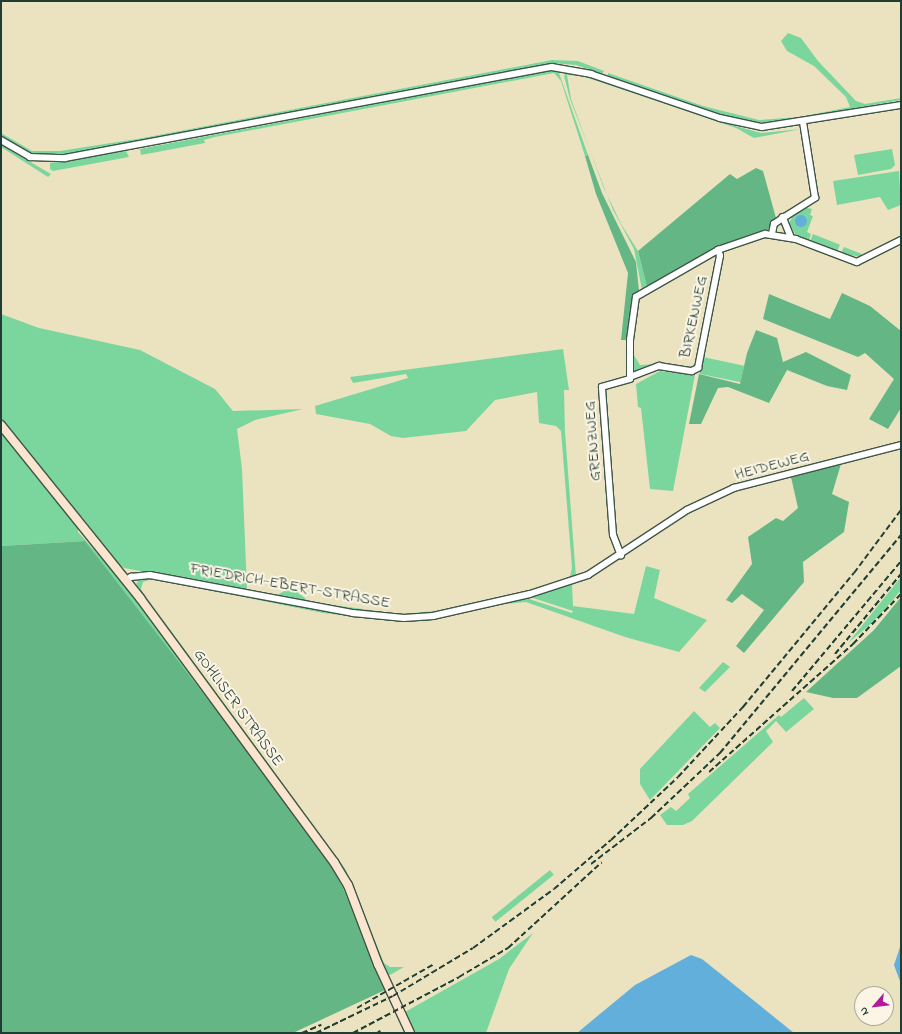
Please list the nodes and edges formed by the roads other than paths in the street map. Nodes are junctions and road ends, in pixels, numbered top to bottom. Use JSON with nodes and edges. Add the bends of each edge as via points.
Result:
{"nodes":[{"id":1,"x":901,"y":104,"type":"edge"},
{"id":2,"x":803,"y":122,"type":"junction"},
{"id":3,"x":1,"y":140,"type":"edge"},
{"id":4,"x":783,"y":218,"type":"junction"},
{"id":5,"x":772,"y":234,"type":"junction"},
{"id":6,"x":792,"y":238,"type":"junction"},
{"id":7,"x":901,"y":240,"type":"edge"},
{"id":8,"x":718,"y":250,"type":"junction"},
{"id":9,"x":630,"y":377,"type":"junction"},
{"id":10,"x":1,"y":425,"type":"edge"},
{"id":11,"x":901,"y":445,"type":"edge"},
{"id":12,"x":650,"y":536,"type":"joint"},
{"id":13,"x":621,"y":556,"type":"junction"},
{"id":14,"x":126,"y":580,"type":"junction"},
{"id":15,"x":410,"y":1033,"type":"edge"}],
"edges":[{"from":1,"to":2,"type":"street"},
{"from":2,"to":3,"type":"street","via":[[772,127],[743,124],[591,74],[552,67],[133,146],[48,159],[30,157]]},
{"from":2,"to":4,"type":"street","via":[[815,198]]},
{"from":4,"to":5,"type":"street","via":[[774,224]]},
{"from":4,"to":6,"type":"street"},
{"from":5,"to":6,"type":"street"},
{"from":5,"to":8,"type":"street","via":[[749,238]]},
{"from":6,"to":7,"type":"street","via":[[856,262]]},
{"from":8,"to":9,"type":"street","via":[[636,297],[630,340]]},
{"from":8,"to":9,"type":"street","name":"BIRKENWEG","via":[[720,256],[698,368],[692,371],[659,366]]},
{"from":9,"to":13,"type":"street","name":"GRENZWEG","via":[[627,382],[602,387],[613,535]]},
{"from":10,"to":14,"type":"main road","name":"GOHLISER STRASSE"},
{"from":11,"to":12,"type":"street","name":"HEIDEWEG","via":[[734,488],[687,510]]},
{"from":12,"to":13,"type":"street","name":"FRIEDRICH-EBERT-STRASSE"},
{"from":13,"to":14,"type":"street","name":"FRIEDRICH-EBERT-STRASSE","via":[[588,575],[550,589],[414,618],[335,611],[150,575]]},
{"from":14,"to":15,"type":"main road","name":"GOHLISER STRASSE","via":[[342,874]]}]}
